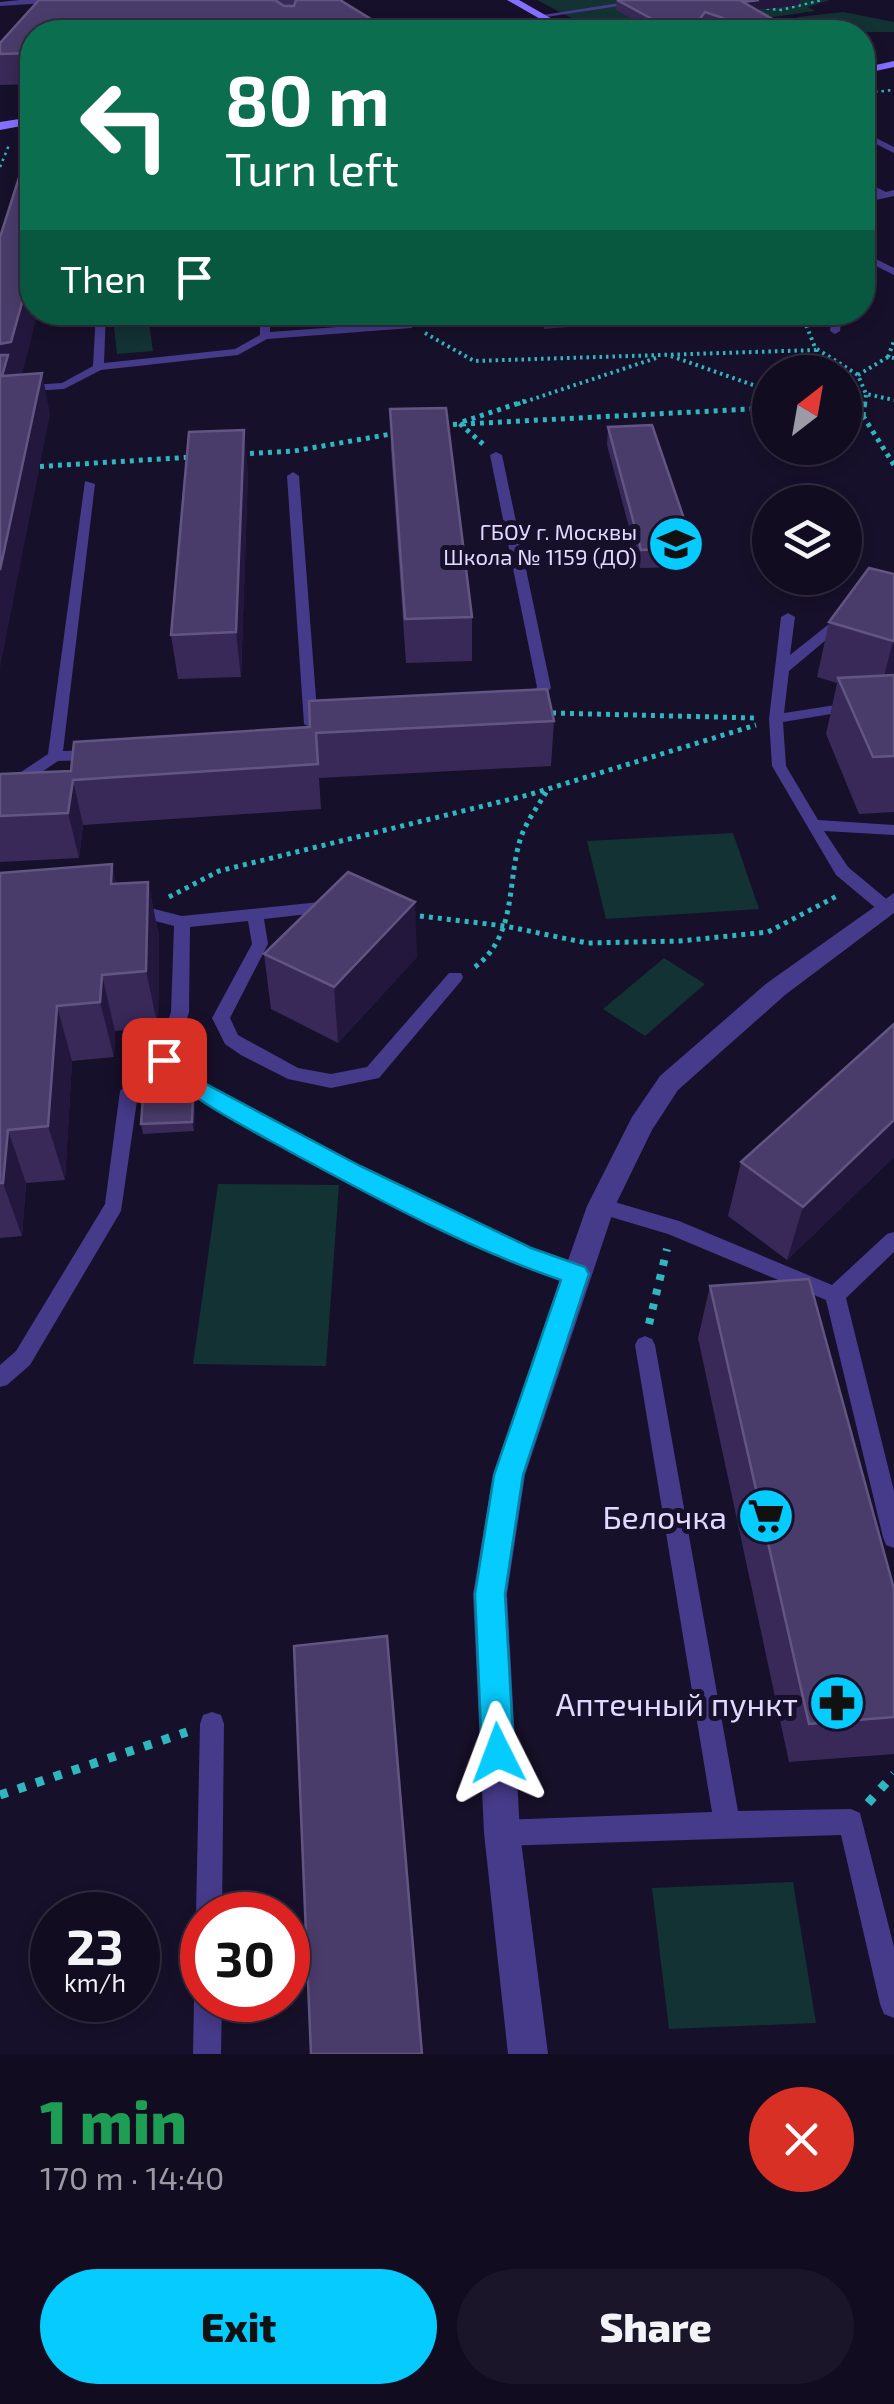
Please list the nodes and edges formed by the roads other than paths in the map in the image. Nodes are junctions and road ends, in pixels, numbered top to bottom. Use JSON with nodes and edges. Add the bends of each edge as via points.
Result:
{"nodes":[{"id":1,"x":37,"y":0,"type":"edge"},
{"id":2,"x":87,"y":0,"type":"edge"},
{"id":3,"x":512,"y":0,"type":"edge"},
{"id":4,"x":653,"y":0,"type":"edge"},
{"id":5,"x":21,"y":3,"type":"junction"},
{"id":6,"x":0,"y":4,"type":"edge"},
{"id":7,"x":540,"y":16,"type":"junction"},
{"id":8,"x":548,"y":20,"type":"edge"},
{"id":9,"x":11,"y":110,"type":"dead end"},
{"id":10,"x":20,"y":110,"type":"edge"},
{"id":11,"x":100,"y":325,"type":"edge"},
{"id":12,"x":265,"y":325,"type":"edge"},
{"id":13,"x":355,"y":325,"type":"edge"},
{"id":14,"x":836,"y":325,"type":"edge"},
{"id":15,"x":835,"y":330,"type":"road end"},
{"id":16,"x":266,"y":336,"type":"junction"},
{"id":17,"x":98,"y":368,"type":"junction"},
{"id":18,"x":0,"y":390,"type":"edge"},
{"id":19,"x":496,"y":455,"type":"road end"},
{"id":20,"x":293,"y":476,"type":"dead end"},
{"id":21,"x":88,"y":484,"type":"dead end"},
{"id":22,"x":865,"y":616,"type":"edge"},
{"id":23,"x":788,"y":617,"type":"dead end"},
{"id":24,"x":782,"y":669,"type":"junction"},
{"id":25,"x":894,"y":710,"type":"edge"},
{"id":26,"x":503,"y":713,"type":"edge"},
{"id":27,"x":776,"y":718,"type":"junction"},
{"id":28,"x":330,"y":723,"type":"edge"},
{"id":29,"x":311,"y":724,"type":"junction"},
{"id":30,"x":298,"y":735,"type":"edge"},
{"id":31,"x":113,"y":754,"type":"edge"},
{"id":32,"x":55,"y":756,"type":"junction"},
{"id":33,"x":0,"y":780,"type":"edge"},
{"id":34,"x":814,"y":825,"type":"junction"},
{"id":35,"x":894,"y":830,"type":"edge"},
{"id":36,"x":889,"y":903,"type":"edge"},
{"id":37,"x":335,"y":906,"type":"edge"},
{"id":38,"x":106,"y":912,"type":"edge"},
{"id":39,"x":255,"y":914,"type":"junction"},
{"id":40,"x":182,"y":922,"type":"junction"},
{"id":41,"x":456,"y":977,"type":"road end"},
{"id":42,"x":164,"y":1060,"type":"junction"},
{"id":43,"x":600,"y":1206,"type":"junction"},
{"id":44,"x":894,"y":1240,"type":"edge"},
{"id":45,"x":576,"y":1274,"type":"junction"},
{"id":46,"x":835,"y":1295,"type":"junction"},
{"id":47,"x":645,"y":1345,"type":"road end"},
{"id":48,"x":0,"y":1378,"type":"edge"},
{"id":49,"x":894,"y":1537,"type":"edge"},
{"id":50,"x":212,"y":1724,"type":"road end"},
{"id":51,"x":727,"y":1824,"type":"junction"},
{"id":52,"x":502,"y":1833,"type":"junction"},
{"id":53,"x":210,"y":1892,"type":"edge"},
{"id":54,"x":894,"y":2004,"type":"edge"},
{"id":55,"x":208,"y":2022,"type":"edge"},
{"id":56,"x":208,"y":2054,"type":"edge"},
{"id":57,"x":528,"y":2054,"type":"edge"}],
"edges":[{"from":1,"to":5,"type":"lane"},
{"from":2,"to":5,"type":"lane"},
{"from":3,"to":7,"type":"street"},
{"from":4,"to":7,"type":"lane"},
{"from":5,"to":6,"type":"lane"},
{"from":7,"to":8,"type":"street"},
{"from":9,"to":10,"type":"street"},
{"from":11,"to":17,"type":"lane"},
{"from":12,"to":16,"type":"lane"},
{"from":13,"to":16,"type":"lane"},
{"from":14,"to":15,"type":"lane"},
{"from":16,"to":17,"type":"lane","via":[[238,352]]},
{"from":17,"to":18,"type":"lane","via":[[64,386]]},
{"from":19,"to":26,"type":"lane","via":[[544,688],[522,712]]},
{"from":20,"to":29,"type":"lane"},
{"from":21,"to":32,"type":"lane"},
{"from":22,"to":24,"type":"lane","via":[[851,613]]},
{"from":23,"to":24,"type":"lane"},
{"from":24,"to":27,"type":"lane"},
{"from":25,"to":27,"type":"lane","via":[[849,707]]},
{"from":27,"to":34,"type":"lane","via":[[779,766]]},
{"from":28,"to":29,"type":"lane"},
{"from":29,"to":30,"type":"lane"},
{"from":31,"to":32,"type":"lane"},
{"from":32,"to":33,"type":"lane","via":[[22,779]]},
{"from":34,"to":35,"type":"lane"},
{"from":34,"to":36,"type":"lane","via":[[842,871]]},
{"from":36,"to":43,"type":"street","via":[[669,1082]]},
{"from":37,"to":39,"type":"lane"},
{"from":38,"to":40,"type":"lane","via":[[144,910]]},
{"from":39,"to":40,"type":"lane"},
{"from":39,"to":41,"type":"lane","via":[[260,944],[221,1018],[231,1038],[294,1074],[332,1081],[372,1074]]},
{"from":40,"to":42,"type":"lane","via":[[180,1012]]},
{"from":42,"to":45,"type":"lane","via":[[198,1090],[352,1173],[522,1256]]},
{"from":42,"to":48,"type":"lane","via":[[129,1090],[114,1205],[23,1358]]},
{"from":43,"to":45,"type":"street"},
{"from":43,"to":46,"type":"lane","via":[[672,1227]]},
{"from":44,"to":46,"type":"lane"},
{"from":45,"to":52,"type":"street","via":[[509,1475],[490,1594]]},
{"from":46,"to":49,"type":"lane"},
{"from":47,"to":51,"type":"lane"},
{"from":50,"to":53,"type":"lane"},
{"from":51,"to":52,"type":"lane"},
{"from":51,"to":54,"type":"lane","via":[[851,1822]]},
{"from":52,"to":57,"type":"street"},
{"from":55,"to":56,"type":"lane"}]}
